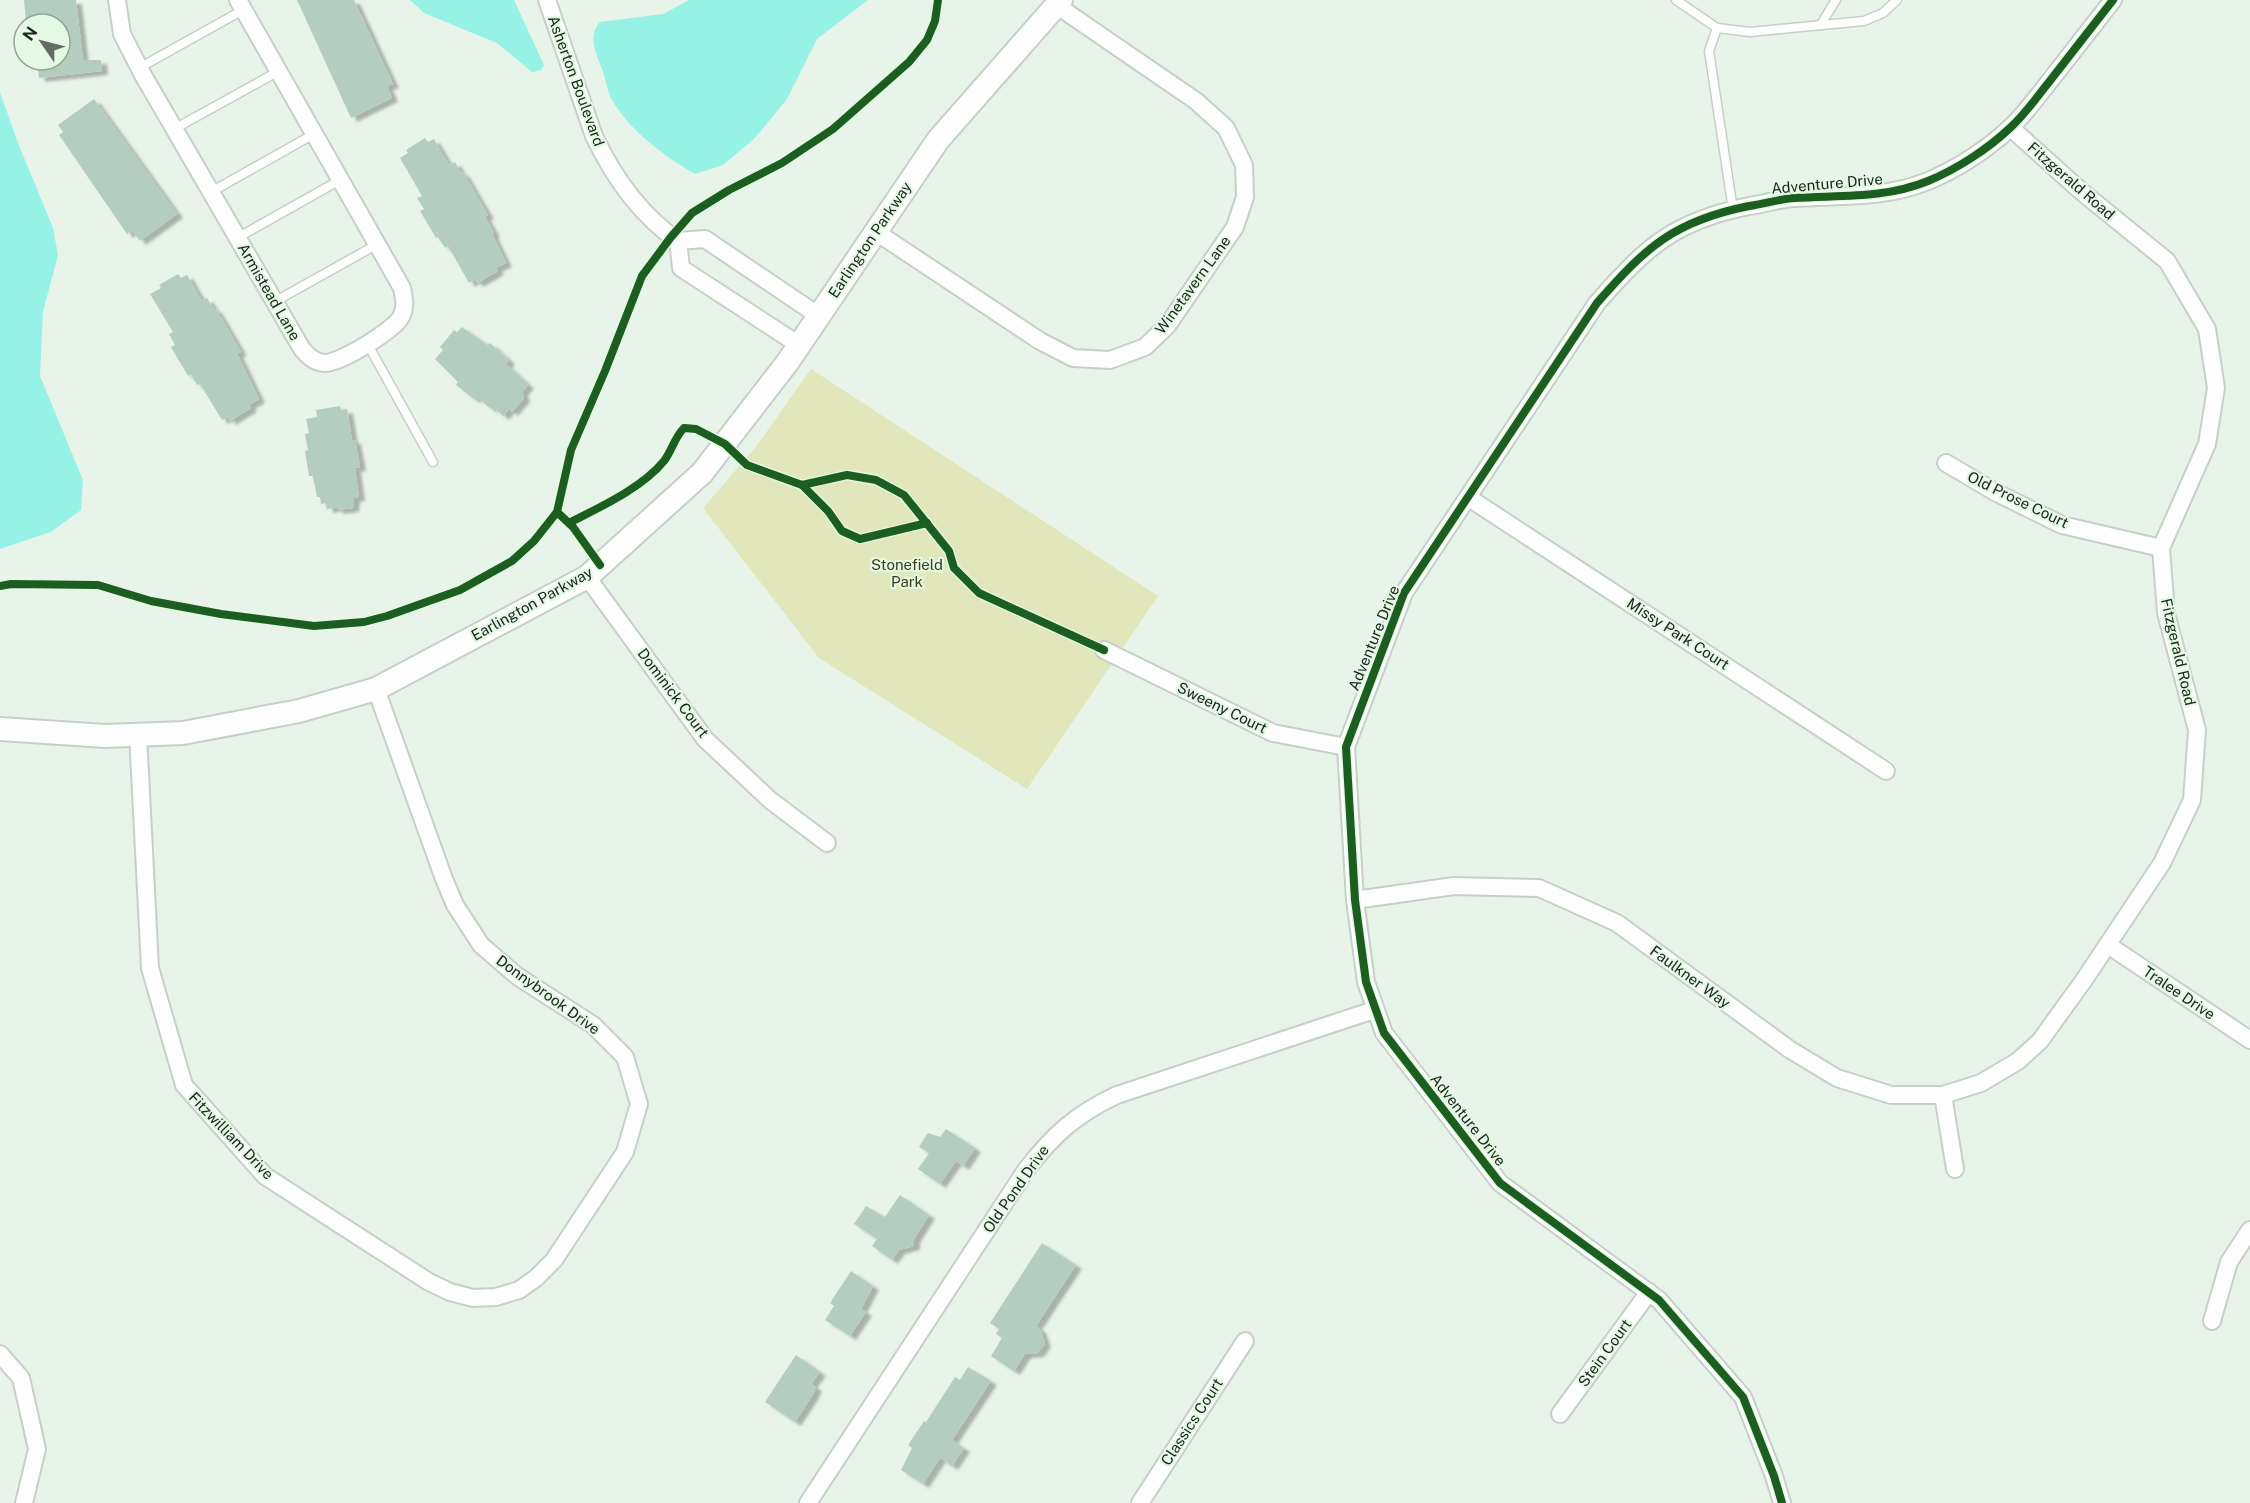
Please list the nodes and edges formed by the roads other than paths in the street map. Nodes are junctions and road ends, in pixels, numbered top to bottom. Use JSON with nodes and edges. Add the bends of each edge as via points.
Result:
{"nodes":[{"id":1,"x":117,"y":0,"type":"edge"},
{"id":2,"x":547,"y":0,"type":"edge"},
{"id":3,"x":1676,"y":0,"type":"edge"},
{"id":4,"x":1836,"y":0,"type":"edge"},
{"id":5,"x":1897,"y":0,"type":"edge"},
{"id":6,"x":2113,"y":0,"type":"edge"},
{"id":7,"x":1058,"y":2,"type":"edge"},
{"id":8,"x":241,"y":5,"type":"edge"},
{"id":9,"x":1821,"y":24,"type":"junction"},
{"id":10,"x":1717,"y":28,"type":"junction"},
{"id":11,"x":139,"y":68,"type":"junction"},
{"id":12,"x":279,"y":71,"type":"junction"},
{"id":13,"x":2011,"y":128,"type":"junction"},
{"id":14,"x":174,"y":129,"type":"junction"},
{"id":15,"x":314,"y":134,"type":"junction"},
{"id":16,"x":340,"y":180,"type":"junction"},
{"id":17,"x":211,"y":192,"type":"junction"},
{"id":18,"x":1733,"y":210,"type":"junction"},
{"id":19,"x":876,"y":231,"type":"junction"},
{"id":20,"x":237,"y":238,"type":"junction"},
{"id":21,"x":678,"y":241,"type":"junction"},
{"id":22,"x":376,"y":245,"type":"junction"},
{"id":23,"x":274,"y":302,"type":"junction"},
{"id":24,"x":819,"y":316,"type":"junction"},
{"id":25,"x":367,"y":343,"type":"junction"},
{"id":26,"x":800,"y":345,"type":"junction"},
{"id":27,"x":433,"y":462,"type":"dead end"},
{"id":28,"x":1946,"y":463,"type":"dead end"},
{"id":29,"x":1469,"y":498,"type":"junction"},
{"id":30,"x":2161,"y":548,"type":"junction"},
{"id":31,"x":587,"y":577,"type":"junction"},
{"id":32,"x":1104,"y":650,"type":"dead end"},
{"id":33,"x":376,"y":689,"type":"junction"},
{"id":34,"x":0,"y":729,"type":"edge"},
{"id":35,"x":138,"y":734,"type":"junction"},
{"id":36,"x":1347,"y":747,"type":"junction"},
{"id":37,"x":1886,"y":771,"type":"dead end"},
{"id":38,"x":827,"y":843,"type":"dead end"},
{"id":39,"x":1355,"y":900,"type":"junction"},
{"id":40,"x":2108,"y":945,"type":"junction"},
{"id":41,"x":1374,"y":1010,"type":"junction"},
{"id":42,"x":2250,"y":1040,"type":"edge"},
{"id":43,"x":1943,"y":1095,"type":"junction"},
{"id":44,"x":1955,"y":1169,"type":"dead end"},
{"id":45,"x":2250,"y":1230,"type":"edge"},
{"id":46,"x":1649,"y":1292,"type":"junction"},
{"id":47,"x":496,"y":1297,"type":"joint"},
{"id":48,"x":2212,"y":1321,"type":"dead end"},
{"id":49,"x":1245,"y":1341,"type":"dead end"},
{"id":50,"x":0,"y":1354,"type":"edge"},
{"id":51,"x":1560,"y":1414,"type":"dead end"},
{"id":52,"x":24,"y":1503,"type":"edge"},
{"id":53,"x":808,"y":1503,"type":"edge"},
{"id":54,"x":1140,"y":1503,"type":"edge"},
{"id":55,"x":1782,"y":1503,"type":"edge"}],
"edges":[{"from":1,"to":11,"type":"street","name":"Armistead Lane","via":[[122,34]]},
{"from":2,"to":21,"type":"street","name":"Asherton Boulevard","via":[[604,157],[649,218]]},
{"from":3,"to":10,"type":"lane"},
{"from":4,"to":9,"type":"lane"},
{"from":5,"to":9,"type":"lane","via":[[1883,13],[1864,21]]},
{"from":6,"to":13,"type":"street","name":"Adventure Drive"},
{"from":7,"to":19,"type":"street","name":"Earlington Parkway","via":[[938,140]]},
{"from":7,"to":19,"type":"street","name":"Winetavern Lane","via":[[1196,101],[1226,128],[1244,165],[1245,196],[1235,226],[1167,326],[1145,347],[1110,360],[1073,358],[1040,341]]},
{"from":8,"to":11,"type":"lane"},
{"from":8,"to":12,"type":"street","name":"Armistead Lane"},
{"from":9,"to":10,"type":"lane","via":[[1750,32]]},
{"from":10,"to":18,"type":"lane","via":[[1709,51]]},
{"from":11,"to":14,"type":"street","name":"Armistead Lane"},
{"from":12,"to":14,"type":"lane"},
{"from":12,"to":15,"type":"street","name":"Armistead Lane"},
{"from":13,"to":18,"type":"street","name":"Adventure Drive","via":[[1950,171],[1903,189],[1861,197],[1791,198]]},
{"from":13,"to":30,"type":"street","name":"Fitzgerald Road","via":[[2167,261],[2207,329],[2216,388],[2207,444]]},
{"from":14,"to":17,"type":"street","name":"Armistead Lane"},
{"from":15,"to":16,"type":"street","name":"Armistead Lane"},
{"from":15,"to":17,"type":"lane"},
{"from":16,"to":20,"type":"lane"},
{"from":16,"to":22,"type":"street","name":"Armistead Lane"},
{"from":17,"to":20,"type":"street","name":"Armistead Lane"},
{"from":18,"to":29,"type":"street","name":"Adventure Drive","via":[[1683,226],[1652,246],[1623,273],[1597,303]]},
{"from":19,"to":24,"type":"street","name":"Earlington Parkway"},
{"from":20,"to":23,"type":"street","name":"Armistead Lane"},
{"from":21,"to":24,"type":"street","via":[[705,239]]},
{"from":21,"to":26,"type":"street","via":[[681,268]]},
{"from":22,"to":23,"type":"lane"},
{"from":22,"to":25,"type":"street","name":"Armistead Lane","via":[[402,288],[406,303],[402,318]]},
{"from":23,"to":25,"type":"street","name":"Armistead Lane","via":[[310,358],[322,363],[335,362]]},
{"from":24,"to":26,"type":"street","name":"Earlington Parkway"},
{"from":25,"to":27,"type":"lane"},
{"from":26,"to":31,"type":"street","name":"Earlington Parkway","via":[[702,473]]},
{"from":28,"to":30,"type":"street","name":"Old Prose Court","via":[[2062,525]]},
{"from":29,"to":36,"type":"street","name":"Adventure Drive","via":[[1404,593]]},
{"from":29,"to":37,"type":"street","name":"Missy Park Court"},
{"from":30,"to":40,"type":"street","name":"Fitzgerald Road","via":[[2166,613],[2197,730],[2192,800],[2162,863]]},
{"from":31,"to":33,"type":"street","name":"Earlington Parkway"},
{"from":31,"to":38,"type":"street","name":"Dominick Court","via":[[705,739],[770,800]]},
{"from":32,"to":36,"type":"street","name":"Sweeny Court","via":[[1273,733]]},
{"from":33,"to":35,"type":"street","name":"Earlington Parkway","via":[[299,711],[183,733]]},
{"from":33,"to":47,"type":"street","name":"Donnybrook Drive","via":[[455,905],[481,945],[517,976],[593,1025],[625,1057],[639,1104],[625,1152],[554,1260],[519,1290]]},
{"from":34,"to":35,"type":"street","name":"Earlington Parkway","via":[[105,736]]},
{"from":35,"to":47,"type":"street","name":"Fitzwilliam Drive","via":[[150,968],[184,1085],[265,1176],[429,1282],[473,1298]]},
{"from":36,"to":39,"type":"street","name":"Adventure Drive"},
{"from":39,"to":41,"type":"street","name":"Adventure Drive","via":[[1366,982]]},
{"from":39,"to":43,"type":"street","name":"Faulkner Way","via":[[1454,886],[1539,888],[1617,923],[1789,1049],[1837,1078],[1891,1095]]},
{"from":40,"to":42,"type":"street","name":"Tralee Drive"},
{"from":40,"to":43,"type":"street","name":"Fitzgerald Road","via":[[2040,1041],[1982,1083]]},
{"from":41,"to":46,"type":"street","name":"Adventure Drive","via":[[1384,1033],[1500,1183]]},
{"from":41,"to":53,"type":"street","name":"Old Pond Drive","via":[[1117,1095],[1066,1125],[1026,1170]]},
{"from":43,"to":44,"type":"street"},
{"from":45,"to":48,"type":"street","via":[[2229,1262]]},
{"from":46,"to":51,"type":"street","name":"Stein Court"},
{"from":46,"to":55,"type":"street","name":"Adventure Drive","via":[[1743,1397]]},
{"from":49,"to":54,"type":"street","name":"Classics Court"},
{"from":50,"to":52,"type":"street","via":[[21,1378],[38,1449]]}]}
